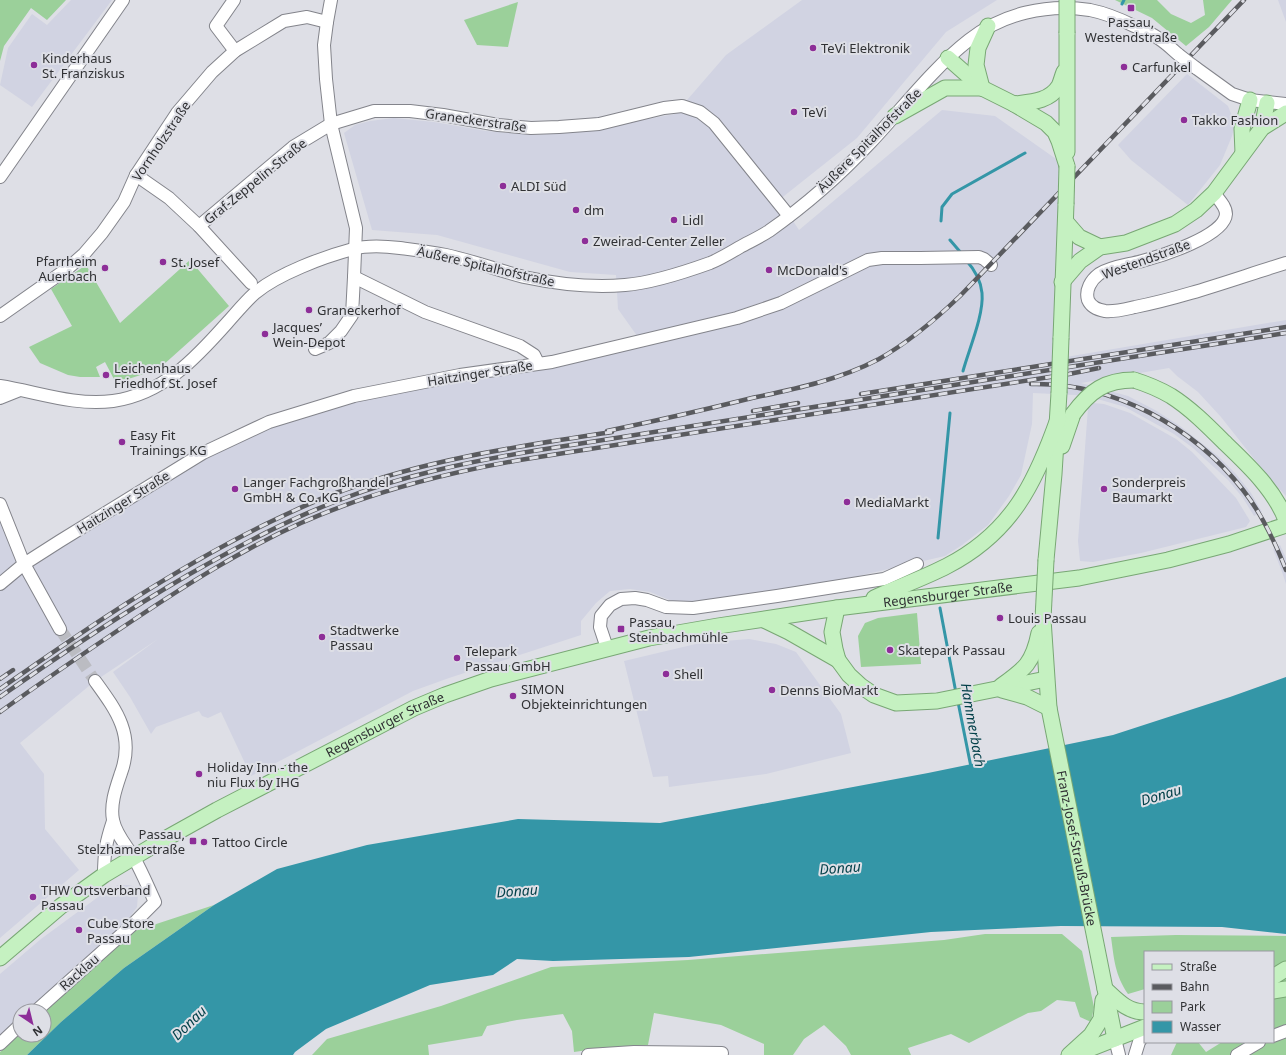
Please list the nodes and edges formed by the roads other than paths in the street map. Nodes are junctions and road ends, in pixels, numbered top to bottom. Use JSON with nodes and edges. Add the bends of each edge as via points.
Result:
{"nodes":[{"id":1,"x":124,"y":0,"type":"edge"},
{"id":2,"x":234,"y":0,"type":"edge"},
{"id":3,"x":332,"y":0,"type":"edge"},
{"id":4,"x":1066,"y":0,"type":"edge"},
{"id":5,"x":327,"y":22,"type":"junction"},
{"id":6,"x":988,"y":26,"type":"junction"},
{"id":7,"x":235,"y":51,"type":"junction"},
{"id":8,"x":948,"y":58,"type":"junction"},
{"id":9,"x":1066,"y":67,"type":"junction"},
{"id":10,"x":982,"y":88,"type":"junction"},
{"id":11,"x":1250,"y":100,"type":"junction"},
{"id":12,"x":1267,"y":103,"type":"junction"},
{"id":13,"x":1014,"y":104,"type":"junction"},
{"id":14,"x":1286,"y":104,"type":"edge"},
{"id":15,"x":1286,"y":113,"type":"edge"},
{"id":16,"x":895,"y":116,"type":"junction"},
{"id":17,"x":331,"y":124,"type":"junction"},
{"id":18,"x":1262,"y":128,"type":"junction"},
{"id":19,"x":1243,"y":153,"type":"junction"},
{"id":20,"x":1067,"y":166,"type":"junction"},
{"id":21,"x":136,"y":175,"type":"junction"},
{"id":22,"x":0,"y":176,"type":"edge"},
{"id":23,"x":1214,"y":193,"type":"junction"},
{"id":24,"x":789,"y":216,"type":"junction"},
{"id":25,"x":1066,"y":222,"type":"junction"},
{"id":26,"x":199,"y":226,"type":"junction"},
{"id":27,"x":1100,"y":247,"type":"junction"},
{"id":28,"x":355,"y":248,"type":"junction"},
{"id":29,"x":1286,"y":263,"type":"edge"},
{"id":30,"x":991,"y":265,"type":"dead end"},
{"id":31,"x":354,"y":277,"type":"junction"},
{"id":32,"x":1062,"y":282,"type":"junction"},
{"id":33,"x":251,"y":283,"type":"dead end"},
{"id":34,"x":0,"y":316,"type":"edge"},
{"id":35,"x":315,"y":349,"type":"dead end"},
{"id":36,"x":538,"y":363,"type":"junction"},
{"id":37,"x":0,"y":386,"type":"edge"},
{"id":38,"x":21,"y":389,"type":"junction"},
{"id":39,"x":0,"y":398,"type":"edge"},
{"id":40,"x":1058,"y":419,"type":"junction"},
{"id":41,"x":1054,"y":474,"type":"junction"},
{"id":42,"x":0,"y":504,"type":"edge"},
{"id":43,"x":1286,"y":520,"type":"edge"},
{"id":44,"x":1286,"y":525,"type":"edge"},
{"id":45,"x":24,"y":564,"type":"junction"},
{"id":46,"x":917,"y":564,"type":"dead end"},
{"id":47,"x":0,"y":584,"type":"edge"},
{"id":48,"x":861,"y":604,"type":"junction"},
{"id":49,"x":837,"y":608,"type":"junction"},
{"id":50,"x":1043,"y":619,"type":"junction"},
{"id":51,"x":764,"y":620,"type":"junction"},
{"id":52,"x":60,"y":629,"type":"tunnel mouth"},
{"id":53,"x":606,"y":648,"type":"junction"},
{"id":54,"x":838,"y":660,"type":"junction"},
{"id":55,"x":1046,"y":679,"type":"junction"},
{"id":56,"x":95,"y":680,"type":"tunnel mouth"},
{"id":57,"x":998,"y":689,"type":"junction"},
{"id":58,"x":1049,"y":708,"type":"junction"},
{"id":59,"x":113,"y":822,"type":"junction"},
{"id":60,"x":133,"y":858,"type":"junction"},
{"id":61,"x":104,"y":876,"type":"junction"},
{"id":62,"x":0,"y":958,"type":"edge"},
{"id":63,"x":1286,"y":969,"type":"edge"},
{"id":64,"x":1274,"y":976,"type":"edge"},
{"id":65,"x":1105,"y":989,"type":"junction"},
{"id":66,"x":1286,"y":990,"type":"edge"},
{"id":67,"x":1274,"y":991,"type":"edge"},
{"id":68,"x":45,"y":1003,"type":"edge"},
{"id":69,"x":1144,"y":1012,"type":"edge"},
{"id":70,"x":1144,"y":1027,"type":"edge"},
{"id":71,"x":1286,"y":1031,"type":"edge"},
{"id":72,"x":12,"y":1033,"type":"edge"},
{"id":73,"x":1144,"y":1034,"type":"edge"},
{"id":74,"x":1274,"y":1036,"type":"edge"},
{"id":75,"x":1115,"y":1039,"type":"junction"},
{"id":76,"x":1257,"y":1043,"type":"edge"},
{"id":77,"x":0,"y":1044,"type":"edge"},
{"id":78,"x":722,"y":1053,"type":"dead end"},
{"id":79,"x":588,"y":1055,"type":"edge"},
{"id":80,"x":1069,"y":1055,"type":"edge"},
{"id":81,"x":1074,"y":1055,"type":"edge"},
{"id":82,"x":1118,"y":1055,"type":"edge"},
{"id":83,"x":1136,"y":1055,"type":"edge"},
{"id":84,"x":1238,"y":1055,"type":"edge"}],
"edges":[{"from":1,"to":22,"type":"street"},
{"from":2,"to":7,"type":"street","via":[[216,26]]},
{"from":3,"to":5,"type":"street"},
{"from":4,"to":9,"type":"main road","bridge":true},
{"from":5,"to":7,"type":"street","name":"Vornholzstraße","via":[[307,17],[284,21]]},
{"from":5,"to":17,"type":"street","via":[[324,45]]},
{"from":6,"to":8,"type":"street","name":"Äußere Spitalhofstraße"},
{"from":6,"to":10,"type":"main road","via":[[978,48],[976,65]]},
{"from":6,"to":11,"type":"street","name":"Äußere Spitalhofstraße","bridge":true,"via":[[1031,11],[1056,8],[1088,10],[1123,21],[1157,36],[1215,83],[1232,94]]},
{"from":7,"to":21,"type":"street","name":"Vornholzstraße","via":[[212,72],[177,113]]},
{"from":8,"to":10,"type":"main road"},
{"from":8,"to":16,"type":"street","name":"Äußere Spitalhofstraße"},
{"from":9,"to":13,"type":"main road","via":[[1058,87],[1051,95],[1039,101]]},
{"from":9,"to":20,"type":"main road"},
{"from":10,"to":13,"type":"main road"},
{"from":10,"to":16,"type":"main road","via":[[946,88]]},
{"from":11,"to":12,"type":"street","name":"Äußere Spitalhofstraße"},
{"from":11,"to":19,"type":"main road","via":[[1242,129]]},
{"from":12,"to":14,"type":"street","name":"Äußere Spitalhofstraße"},
{"from":12,"to":18,"type":"main road"},
{"from":13,"to":20,"type":"main road","via":[[1046,123],[1055,132]]},
{"from":15,"to":18,"type":"main road"},
{"from":16,"to":24,"type":"street","name":"Äußere Spitalhofstraße","via":[[823,189]]},
{"from":17,"to":24,"type":"street","name":"Graneckerstraße","via":[[374,111],[410,111],[498,125],[559,127],[599,124],[682,106],[700,112],[714,123]]},
{"from":17,"to":26,"type":"street","name":"Graf-Zeppelin-Straße","via":[[293,147]]},
{"from":17,"to":28,"type":"street","via":[[356,228]]},
{"from":18,"to":19,"type":"main road"},
{"from":19,"to":23,"type":"main road"},
{"from":20,"to":25,"type":"main road","bridge":true},
{"from":21,"to":26,"type":"street","via":[[169,198]]},
{"from":21,"to":34,"type":"street","name":"Vornholzstraße","via":[[124,202],[102,234],[84,254]]},
{"from":23,"to":27,"type":"main road","via":[[1196,210],[1174,224],[1126,244]]},
{"from":23,"to":29,"type":"street","name":"Westendstraße","via":[[1223,204],[1226,214],[1222,224],[1214,232],[1184,248],[1099,274],[1087,292],[1088,301],[1105,311],[1150,304]]},
{"from":24,"to":28,"type":"street","name":"Äußere Spitalhofstraße","via":[[768,232],[713,262],[628,285],[603,286],[547,281],[422,250],[389,246]]},
{"from":25,"to":27,"type":"main road","via":[[1079,237]]},
{"from":25,"to":32,"type":"main road"},
{"from":26,"to":33,"type":"street"},
{"from":27,"to":32,"type":"main road","via":[[1080,261]]},
{"from":28,"to":31,"type":"street"},
{"from":28,"to":38,"type":"street","name":"Äußere Spitalhofstraße","via":[[287,274],[258,291],[202,351],[169,379],[151,389],[132,397],[112,401],[86,402]]},
{"from":30,"to":36,"type":"street","name":"Haitzinger Straße","via":[[979,257],[868,260],[781,303],[737,318],[552,362]]},
{"from":31,"to":35,"type":"street","via":[[352,316],[329,343]]},
{"from":31,"to":36,"type":"street","via":[[425,312],[520,346],[534,355]]},
{"from":32,"to":40,"type":"main road","bridge":true},
{"from":36,"to":45,"type":"street","name":"Haitzinger Straße","via":[[354,396],[269,422],[203,453]]},
{"from":37,"to":38,"type":"street","name":"Äußere Spitalhofstraße"},
{"from":38,"to":39,"type":"street"},
{"from":40,"to":41,"type":"main road"},
{"from":40,"to":48,"type":"main road","via":[[1045,455],[1028,490],[1018,507],[999,528],[976,548],[947,566]]},
{"from":41,"to":43,"type":"main road","bridge":true,"via":[[1067,430],[1081,402],[1100,387],[1112,382],[1134,380],[1155,387],[1191,410],[1252,470],[1273,497]]},
{"from":41,"to":50,"type":"main road","bridge":true},
{"from":42,"to":45,"type":"street"},
{"from":44,"to":48,"type":"main road","name":"Regensburger Straße","via":[[1175,558],[1079,578]]},
{"from":45,"to":47,"type":"street","name":"Haitzinger Straße"},
{"from":45,"to":52,"type":"street"},
{"from":46,"to":53,"type":"street","name":"Regensburger Straße","via":[[884,579],[693,608],[666,607],[635,598],[621,599],[601,616],[600,628]]},
{"from":48,"to":49,"type":"main road","name":"Regensburger Straße"},
{"from":49,"to":51,"type":"main road","name":"Regensburger Straße"},
{"from":49,"to":54,"type":"main road","via":[[832,632]]},
{"from":50,"to":55,"type":"main road","name":"Franz-Josef-Strauß-Brücke"},
{"from":50,"to":57,"type":"main road","via":[[1036,650],[1023,670]]},
{"from":51,"to":53,"type":"main road","name":"Regensburger Straße","via":[[702,628]]},
{"from":51,"to":54,"type":"main road"},
{"from":53,"to":60,"type":"main road","name":"Regensburger Straße","via":[[491,679],[414,708],[217,810]]},
{"from":54,"to":57,"type":"main road","via":[[861,686],[874,695],[896,703],[937,701]]},
{"from":55,"to":57,"type":"main road"},
{"from":55,"to":58,"type":"main road","name":"Franz-Josef-Strauß-Brücke"},
{"from":56,"to":59,"type":"street","via":[[112,705],[125,734],[127,751],[115,788]]},
{"from":57,"to":58,"type":"main road","via":[[1027,697]]},
{"from":58,"to":65,"type":"main road","name":"Franz-Josef-Strauß-Brücke"},
{"from":59,"to":60,"type":"street"},
{"from":59,"to":61,"type":"street","via":[[104,856]]},
{"from":60,"to":61,"type":"main road","name":"Regensburger Straße"},
{"from":60,"to":68,"type":"street","name":"Racklau","via":[[155,902]]},
{"from":61,"to":62,"type":"main road","name":"Regensburger Straße","via":[[61,906]]},
{"from":63,"to":64,"type":"main road"},
{"from":65,"to":69,"type":"main road","via":[[1125,1007]]},
{"from":65,"to":75,"type":"main road","name":"Franz-Josef-Strauß-Brücke"},
{"from":65,"to":80,"type":"main road","via":[[1101,1019],[1091,1035]]},
{"from":66,"to":67,"type":"main road"},
{"from":70,"to":75,"type":"main road"},
{"from":71,"to":74,"type":"street"},
{"from":72,"to":77,"type":"street"},
{"from":73,"to":83,"type":"street"},
{"from":75,"to":81,"type":"main road"},
{"from":75,"to":82,"type":"street"},
{"from":76,"to":84,"type":"street"},
{"from":78,"to":79,"type":"street","via":[[634,1052]]}]}
